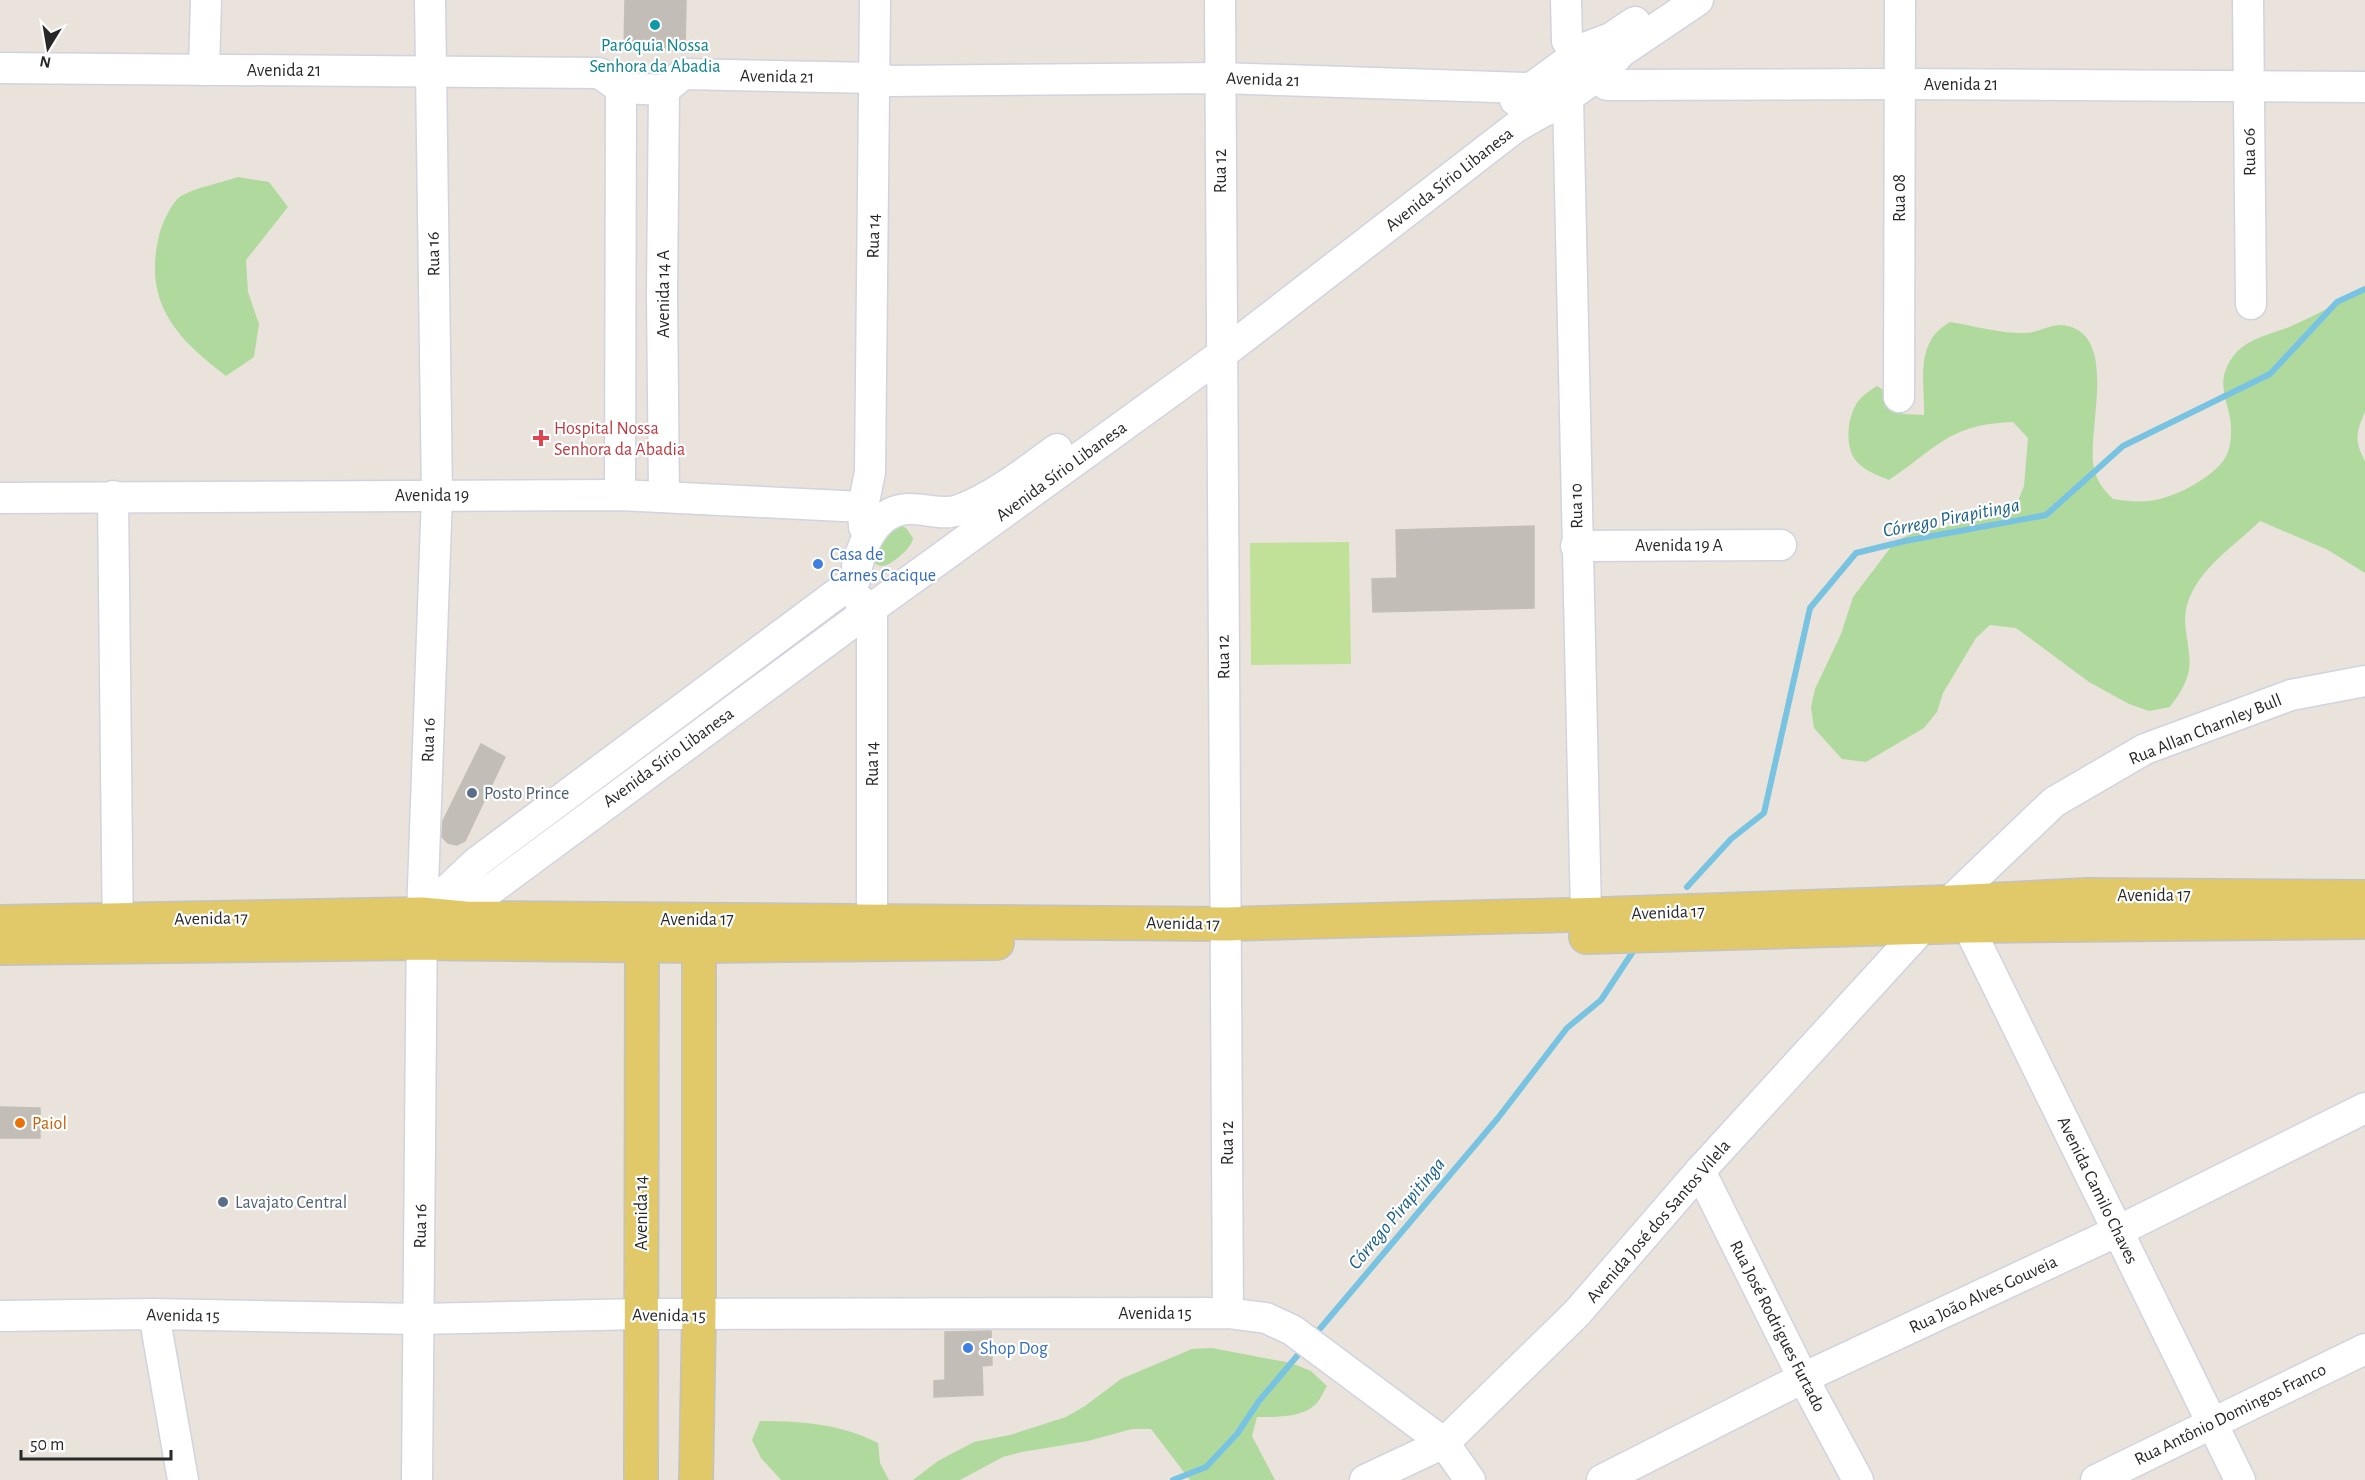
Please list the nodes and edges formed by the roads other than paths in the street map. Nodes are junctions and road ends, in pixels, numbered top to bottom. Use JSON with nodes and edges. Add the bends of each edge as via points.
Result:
{"nodes":[{"id":1,"x":206,"y":0,"type":"edge"},
{"id":2,"x":430,"y":0,"type":"edge"},
{"id":3,"x":875,"y":0,"type":"edge"},
{"id":4,"x":1220,"y":0,"type":"edge"},
{"id":5,"x":1566,"y":0,"type":"edge"},
{"id":6,"x":1667,"y":0,"type":"edge"},
{"id":7,"x":1698,"y":0,"type":"edge"},
{"id":8,"x":1900,"y":0,"type":"edge"},
{"id":9,"x":2248,"y":0,"type":"edge"},
{"id":10,"x":1578,"y":54,"type":"junction"},
{"id":11,"x":0,"y":68,"type":"edge"},
{"id":12,"x":204,"y":69,"type":"junction"},
{"id":13,"x":429,"y":71,"type":"junction"},
{"id":14,"x":1596,"y":77,"type":"junction"},
{"id":15,"x":875,"y":78,"type":"junction"},
{"id":16,"x":1220,"y":78,"type":"junction"},
{"id":17,"x":1899,"y":84,"type":"junction"},
{"id":18,"x":2248,"y":87,"type":"junction"},
{"id":19,"x":2365,"y":87,"type":"edge"},
{"id":20,"x":621,"y":88,"type":"junction"},
{"id":21,"x":664,"y":90,"type":"junction"},
{"id":22,"x":1547,"y":99,"type":"junction"},
{"id":23,"x":662,"y":294,"type":"junction"},
{"id":24,"x":620,"y":296,"type":"junction"},
{"id":25,"x":2251,"y":304,"type":"dead end"},
{"id":26,"x":1221,"y":344,"type":"junction"},
{"id":27,"x":1899,"y":397,"type":"dead end"},
{"id":28,"x":870,"y":472,"type":"junction"},
{"id":29,"x":436,"y":495,"type":"junction"},
{"id":30,"x":621,"y":495,"type":"junction"},
{"id":31,"x":113,"y":496,"type":"junction"},
{"id":32,"x":664,"y":497,"type":"junction"},
{"id":33,"x":0,"y":498,"type":"edge"},
{"id":34,"x":863,"y":507,"type":"junction"},
{"id":35,"x":896,"y":511,"type":"junction"},
{"id":36,"x":934,"y":512,"type":"junction"},
{"id":37,"x":864,"y":541,"type":"junction"},
{"id":38,"x":1781,"y":545,"type":"dead end"},
{"id":39,"x":1576,"y":546,"type":"junction"},
{"id":40,"x":948,"y":553,"type":"junction"},
{"id":41,"x":855,"y":580,"type":"junction"},
{"id":42,"x":872,"y":608,"type":"junction"},
{"id":43,"x":2365,"y":681,"type":"edge"},
{"id":44,"x":2365,"y":897,"type":"edge"},
{"id":45,"x":1960,"y":914,"type":"junction"},
{"id":46,"x":872,"y":920,"type":"junction"},
{"id":47,"x":0,"y":922,"type":"edge"},
{"id":48,"x":2365,"y":922,"type":"edge"},
{"id":49,"x":1588,"y":924,"type":"junction"},
{"id":50,"x":432,"y":925,"type":"junction"},
{"id":51,"x":1923,"y":927,"type":"junction"},
{"id":52,"x":118,"y":934,"type":"junction"},
{"id":53,"x":1226,"y":934,"type":"junction"},
{"id":54,"x":642,"y":946,"type":"junction"},
{"id":55,"x":699,"y":946,"type":"junction"},
{"id":56,"x":0,"y":948,"type":"edge"},
{"id":57,"x":2365,"y":1108,"type":"edge"},
{"id":58,"x":1700,"y":1171,"type":"junction"},
{"id":59,"x":2118,"y":1231,"type":"junction"},
{"id":60,"x":1228,"y":1313,"type":"junction"},
{"id":61,"x":154,"y":1314,"type":"junction"},
{"id":62,"x":641,"y":1314,"type":"junction"},
{"id":63,"x":699,"y":1315,"type":"junction"},
{"id":64,"x":0,"y":1316,"type":"edge"},
{"id":65,"x":419,"y":1319,"type":"junction"},
{"id":66,"x":2365,"y":1349,"type":"edge"},
{"id":67,"x":1803,"y":1378,"type":"junction"},
{"id":68,"x":2212,"y":1423,"type":"junction"},
{"id":69,"x":1444,"y":1443,"type":"junction"},
{"id":70,"x":183,"y":1480,"type":"edge"},
{"id":71,"x":417,"y":1480,"type":"edge"},
{"id":72,"x":641,"y":1480,"type":"edge"},
{"id":73,"x":696,"y":1480,"type":"edge"},
{"id":74,"x":1365,"y":1480,"type":"edge"},
{"id":75,"x":1470,"y":1480,"type":"edge"},
{"id":76,"x":1602,"y":1480,"type":"edge"},
{"id":77,"x":1858,"y":1480,"type":"edge"},
{"id":78,"x":2096,"y":1480,"type":"edge"},
{"id":79,"x":2240,"y":1480,"type":"edge"}],
"edges":[{"from":1,"to":12,"type":"street"},
{"from":2,"to":13,"type":"street","name":"Rua 16"},
{"from":3,"to":15,"type":"street","name":"Rua 14"},
{"from":4,"to":16,"type":"street","name":"Rua 12"},
{"from":5,"to":10,"type":"street","via":[[1567,41]]},
{"from":6,"to":10,"type":"street","name":"Avenida Sírio Libanesa","via":[[1611,38]]},
{"from":7,"to":14,"type":"street","name":"Avenida Sírio Libanesa","via":[[1621,52]]},
{"from":8,"to":17,"type":"street","name":"Rua 08"},
{"from":9,"to":18,"type":"street","name":"Rua 06"},
{"from":10,"to":14,"type":"street","via":[[1594,60]]},
{"from":10,"to":22,"type":"street","name":"Avenida Sírio Libanesa"},
{"from":11,"to":12,"type":"street","name":"Avenida 21"},
{"from":12,"to":13,"type":"street","name":"Avenida 21"},
{"from":13,"to":20,"type":"street","name":"Avenida 21","via":[[599,73]]},
{"from":13,"to":29,"type":"street","name":"Rua 16"},
{"from":14,"to":17,"type":"street","name":"Avenida 21","via":[[1607,85]]},
{"from":14,"to":22,"type":"street","name":"Avenida Sírio Libanesa"},
{"from":15,"to":16,"type":"street","name":"Avenida 21"},
{"from":15,"to":21,"type":"street","name":"Avenida 21","via":[[683,74]]},
{"from":15,"to":28,"type":"street","name":"Rua 14"},
{"from":16,"to":22,"type":"street","name":"Avenida 21"},
{"from":16,"to":26,"type":"street","name":"Rua 12"},
{"from":17,"to":18,"type":"street","name":"Avenida 21"},
{"from":17,"to":27,"type":"street","name":"Rua 08"},
{"from":18,"to":19,"type":"street","name":"Avenida 21"},
{"from":18,"to":25,"type":"street","name":"Rua 06"},
{"from":20,"to":21,"type":"street","name":"Avenida 21"},
{"from":20,"to":24,"type":"street"},
{"from":21,"to":23,"type":"street","name":"Avenida 14 A"},
{"from":22,"to":26,"type":"street","name":"Avenida Sírio Libanesa","via":[[1477,132]]},
{"from":22,"to":39,"type":"street","name":"Rua 10"},
{"from":23,"to":24,"type":"street"},
{"from":23,"to":32,"type":"street","name":"Avenida 14 A"},
{"from":24,"to":30,"type":"street"},
{"from":26,"to":36,"type":"street","name":"Avenida Sírio Libanesa","via":[[980,501],[956,511]]},
{"from":26,"to":40,"type":"street","name":"Avenida Sírio Libanesa"},
{"from":26,"to":53,"type":"street","name":"Rua 12"},
{"from":28,"to":34,"type":"street","name":"Rua 14"},
{"from":28,"to":35,"type":"street"},
{"from":29,"to":30,"type":"street","name":"Avenida 19"},
{"from":29,"to":31,"type":"street","name":"Avenida 19"},
{"from":29,"to":50,"type":"street","name":"Rua 16"},
{"from":30,"to":32,"type":"street","name":"Avenida 19"},
{"from":31,"to":33,"type":"street","name":"Avenida 19"},
{"from":31,"to":52,"type":"street"},
{"from":32,"to":34,"type":"street","name":"Avenida 19"},
{"from":34,"to":37,"type":"street","name":"Rua 14"},
{"from":35,"to":36,"type":"street","name":"Avenida Sírio Libanesa"},
{"from":35,"to":37,"type":"street"},
{"from":36,"to":40,"type":"street","via":[[946,519],[954,534]]},
{"from":37,"to":41,"type":"street","via":[[856,562]]},
{"from":38,"to":39,"type":"street","name":"Avenida 19 A"},
{"from":39,"to":49,"type":"street","name":"Rua 10"},
{"from":40,"to":42,"type":"street","name":"Avenida Sírio Libanesa"},
{"from":41,"to":42,"type":"street","via":[[854,592]]},
{"from":41,"to":50,"type":"street","name":"Avenida Sírio Libanesa","via":[[477,862]]},
{"from":42,"to":46,"type":"street","name":"Rua 14"},
{"from":42,"to":50,"type":"street","name":"Avenida Sírio Libanesa"},
{"from":43,"to":45,"type":"street","name":"Rua Allan Charnley Bull","via":[[2291,695],[2145,749],[2054,802]]},
{"from":44,"to":45,"type":"main road","name":"Avenida 17","via":[[2087,895]]},
{"from":45,"to":48,"type":"main road","name":"Avenida 17"},
{"from":45,"to":49,"type":"main road","name":"Avenida 17"},
{"from":45,"to":51,"type":"main road","name":"Avenida 17"},
{"from":45,"to":59,"type":"street","name":"Avenida Camilo Chaves"},
{"from":46,"to":50,"type":"main road","name":"Avenida 17"},
{"from":46,"to":53,"type":"main road","name":"Avenida 17"},
{"from":47,"to":52,"type":"main road","name":"Avenida 17"},
{"from":49,"to":51,"type":"main road","name":"Avenida 17"},
{"from":49,"to":53,"type":"main road","name":"Avenida 17"},
{"from":50,"to":52,"type":"main road","name":"Avenida 17"},
{"from":50,"to":54,"type":"main road","name":"Avenida 17"},
{"from":50,"to":65,"type":"street","name":"Rua 16"},
{"from":51,"to":58,"type":"street","name":"Avenida José dos Santos Vilela"},
{"from":52,"to":56,"type":"main road","name":"Avenida 17"},
{"from":53,"to":55,"type":"main road","name":"Avenida 17","via":[[1045,943]]},
{"from":53,"to":60,"type":"street","name":"Rua 12"},
{"from":54,"to":55,"type":"main road","name":"Avenida 17"},
{"from":54,"to":62,"type":"main road","name":"Avenida 14"},
{"from":55,"to":63,"type":"main road"},
{"from":57,"to":59,"type":"street","name":"Rua João Alves Gouveia"},
{"from":58,"to":67,"type":"street","name":"Rua José Rodrigues Furtado"},
{"from":58,"to":69,"type":"street","name":"Avenida José dos Santos Vilela","via":[[1577,1313]]},
{"from":59,"to":67,"type":"street","name":"Rua João Alves Gouveia"},
{"from":59,"to":68,"type":"street","name":"Avenida Camilo Chaves"},
{"from":60,"to":63,"type":"street","name":"Avenida 15"},
{"from":60,"to":69,"type":"street","name":"Avenida 15","via":[[1266,1318],[1292,1330]]},
{"from":61,"to":64,"type":"street","name":"Avenida 15"},
{"from":61,"to":65,"type":"street","name":"Avenida 15"},
{"from":61,"to":70,"type":"street"},
{"from":62,"to":63,"type":"street","name":"Avenida 15"},
{"from":62,"to":65,"type":"street","name":"Avenida 15"},
{"from":62,"to":72,"type":"main road","name":"Avenida 14"},
{"from":63,"to":73,"type":"main road"},
{"from":65,"to":71,"type":"street","name":"Rua 16"},
{"from":66,"to":68,"type":"street","name":"Rua Antônio Domingos Franco"},
{"from":67,"to":76,"type":"street","name":"Rua João Alves Gouveia"},
{"from":67,"to":77,"type":"street","name":"Rua José Rodrigues Furtado"},
{"from":68,"to":78,"type":"street","name":"Rua Antônio Domingos Franco"},
{"from":68,"to":79,"type":"street","name":"Avenida Camilo Chaves"},
{"from":69,"to":74,"type":"street","name":"Avenida José dos Santos Vilela"},
{"from":69,"to":75,"type":"street","name":"Avenida 15"}]}
